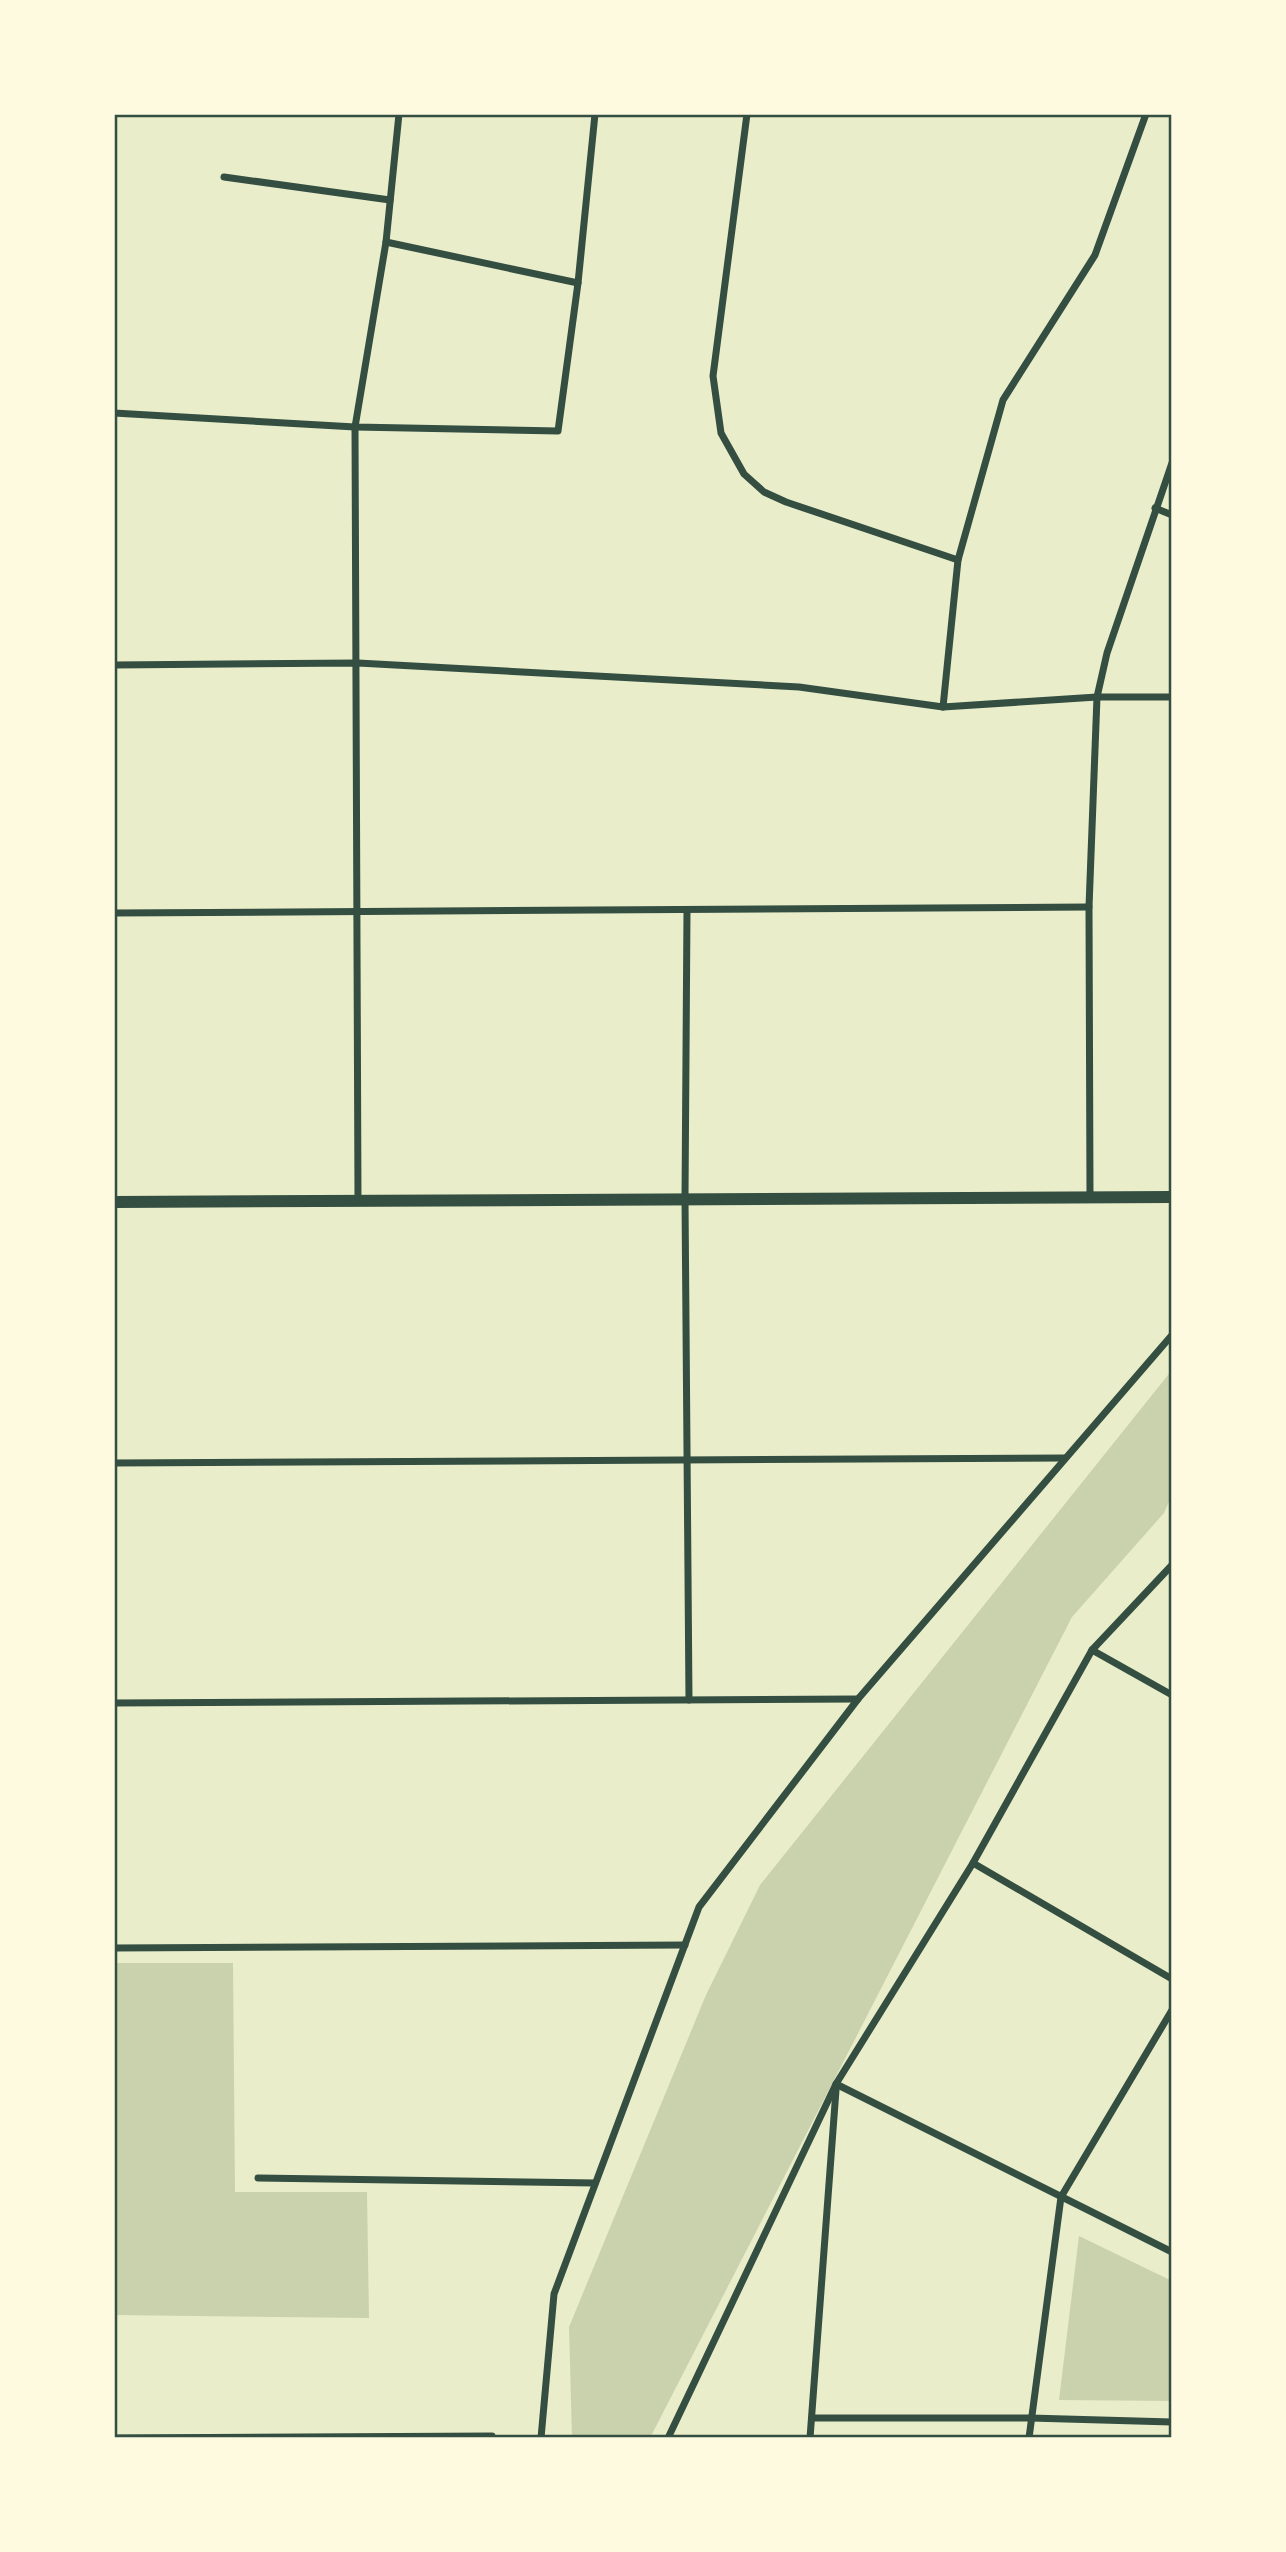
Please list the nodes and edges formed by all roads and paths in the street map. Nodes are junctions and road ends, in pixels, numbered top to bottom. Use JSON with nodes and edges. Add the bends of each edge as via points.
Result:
{"nodes":[{"id":1,"x":399,"y":114,"type":"edge"},
{"id":2,"x":595,"y":114,"type":"edge"},
{"id":3,"x":747,"y":114,"type":"edge"},
{"id":4,"x":1146,"y":114,"type":"edge"},
{"id":5,"x":224,"y":177,"type":"dead end"},
{"id":6,"x":390,"y":200,"type":"junction"},
{"id":7,"x":386,"y":242,"type":"junction"},
{"id":8,"x":578,"y":283,"type":"junction"},
{"id":9,"x":114,"y":413,"type":"edge"},
{"id":10,"x":355,"y":427,"type":"junction"},
{"id":11,"x":1172,"y":463,"type":"edge"},
{"id":12,"x":1156,"y":508,"type":"junction"},
{"id":13,"x":1172,"y":515,"type":"edge"},
{"id":14,"x":958,"y":560,"type":"junction"},
{"id":15,"x":358,"y":663,"type":"junction"},
{"id":16,"x":114,"y":665,"type":"edge"},
{"id":17,"x":1097,"y":697,"type":"junction"},
{"id":18,"x":1172,"y":697,"type":"edge"},
{"id":19,"x":943,"y":707,"type":"junction"},
{"id":20,"x":1089,"y":907,"type":"junction"},
{"id":21,"x":687,"y":909,"type":"junction"},
{"id":22,"x":358,"y":911,"type":"junction"},
{"id":23,"x":114,"y":912,"type":"edge"},
{"id":24,"x":1090,"y":1197,"type":"junction"},
{"id":25,"x":1172,"y":1197,"type":"edge"},
{"id":26,"x":685,"y":1199,"type":"junction"},
{"id":27,"x":358,"y":1201,"type":"junction"},
{"id":28,"x":114,"y":1202,"type":"edge"},
{"id":29,"x":1172,"y":1335,"type":"edge"},
{"id":30,"x":1065,"y":1458,"type":"junction"},
{"id":31,"x":687,"y":1460,"type":"junction"},
{"id":32,"x":114,"y":1463,"type":"edge"},
{"id":33,"x":1172,"y":1566,"type":"edge"},
{"id":34,"x":1092,"y":1650,"type":"junction"},
{"id":35,"x":1172,"y":1695,"type":"edge"},
{"id":36,"x":858,"y":1699,"type":"junction"},
{"id":37,"x":689,"y":1700,"type":"junction"},
{"id":38,"x":114,"y":1703,"type":"edge"},
{"id":39,"x":973,"y":1863,"type":"junction"},
{"id":40,"x":685,"y":1945,"type":"junction"},
{"id":41,"x":114,"y":1948,"type":"edge"},
{"id":42,"x":1172,"y":1979,"type":"edge"},
{"id":43,"x":1172,"y":2010,"type":"edge"},
{"id":44,"x":836,"y":2084,"type":"junction"},
{"id":45,"x":258,"y":2178,"type":"dead end"},
{"id":46,"x":595,"y":2183,"type":"junction"},
{"id":47,"x":1061,"y":2197,"type":"junction"},
{"id":48,"x":1172,"y":2252,"type":"edge"},
{"id":49,"x":812,"y":2418,"type":"junction"},
{"id":50,"x":1030,"y":2418,"type":"junction"},
{"id":51,"x":1172,"y":2422,"type":"edge"},
{"id":52,"x":492,"y":2435,"type":"dead end"},
{"id":53,"x":114,"y":2438,"type":"edge"},
{"id":54,"x":541,"y":2438,"type":"edge"},
{"id":55,"x":668,"y":2438,"type":"edge"},
{"id":56,"x":810,"y":2438,"type":"edge"},
{"id":57,"x":1029,"y":2438,"type":"edge"}],
"edges":[{"from":1,"to":6,"type":"street"},
{"from":2,"to":8,"type":"street"},
{"from":3,"to":14,"type":"street","via":[[713,376],[721,433],[744,474],[764,492]]},
{"from":4,"to":14,"type":"street","via":[[1095,256],[1003,400]]},
{"from":5,"to":6,"type":"street"},
{"from":6,"to":7,"type":"street"},
{"from":7,"to":8,"type":"street"},
{"from":7,"to":10,"type":"street"},
{"from":8,"to":10,"type":"street","via":[[558,430]]},
{"from":9,"to":10,"type":"street"},
{"from":10,"to":15,"type":"street"},
{"from":11,"to":12,"type":"street"},
{"from":12,"to":13,"type":"street"},
{"from":12,"to":17,"type":"street","via":[[1107,653]]},
{"from":14,"to":19,"type":"street"},
{"from":15,"to":16,"type":"street"},
{"from":15,"to":19,"type":"street","via":[[799,687]]},
{"from":15,"to":22,"type":"street"},
{"from":17,"to":18,"type":"street"},
{"from":17,"to":19,"type":"street"},
{"from":17,"to":20,"type":"street"},
{"from":20,"to":21,"type":"street"},
{"from":20,"to":24,"type":"street"},
{"from":21,"to":22,"type":"street"},
{"from":21,"to":26,"type":"street"},
{"from":22,"to":23,"type":"street"},
{"from":22,"to":27,"type":"street"},
{"from":24,"to":25,"type":"street"},
{"from":24,"to":26,"type":"street"},
{"from":26,"to":27,"type":"street"},
{"from":26,"to":31,"type":"street"},
{"from":27,"to":28,"type":"street"},
{"from":29,"to":30,"type":"street"},
{"from":30,"to":31,"type":"street"},
{"from":30,"to":36,"type":"street"},
{"from":31,"to":32,"type":"street"},
{"from":31,"to":37,"type":"street"},
{"from":33,"to":34,"type":"street"},
{"from":34,"to":35,"type":"street"},
{"from":34,"to":39,"type":"street"},
{"from":36,"to":37,"type":"street"},
{"from":36,"to":40,"type":"street","via":[[699,1907]]},
{"from":37,"to":38,"type":"street"},
{"from":39,"to":42,"type":"street"},
{"from":39,"to":44,"type":"street"},
{"from":40,"to":41,"type":"street"},
{"from":40,"to":46,"type":"street"},
{"from":43,"to":47,"type":"street"},
{"from":44,"to":47,"type":"street"},
{"from":44,"to":49,"type":"street"},
{"from":44,"to":55,"type":"street"},
{"from":45,"to":46,"type":"street"},
{"from":46,"to":54,"type":"street","via":[[554,2294]]},
{"from":47,"to":48,"type":"street"},
{"from":47,"to":50,"type":"street"},
{"from":49,"to":50,"type":"street"},
{"from":49,"to":56,"type":"street"},
{"from":50,"to":51,"type":"street"},
{"from":50,"to":57,"type":"street"},
{"from":52,"to":53,"type":"street"}]}
